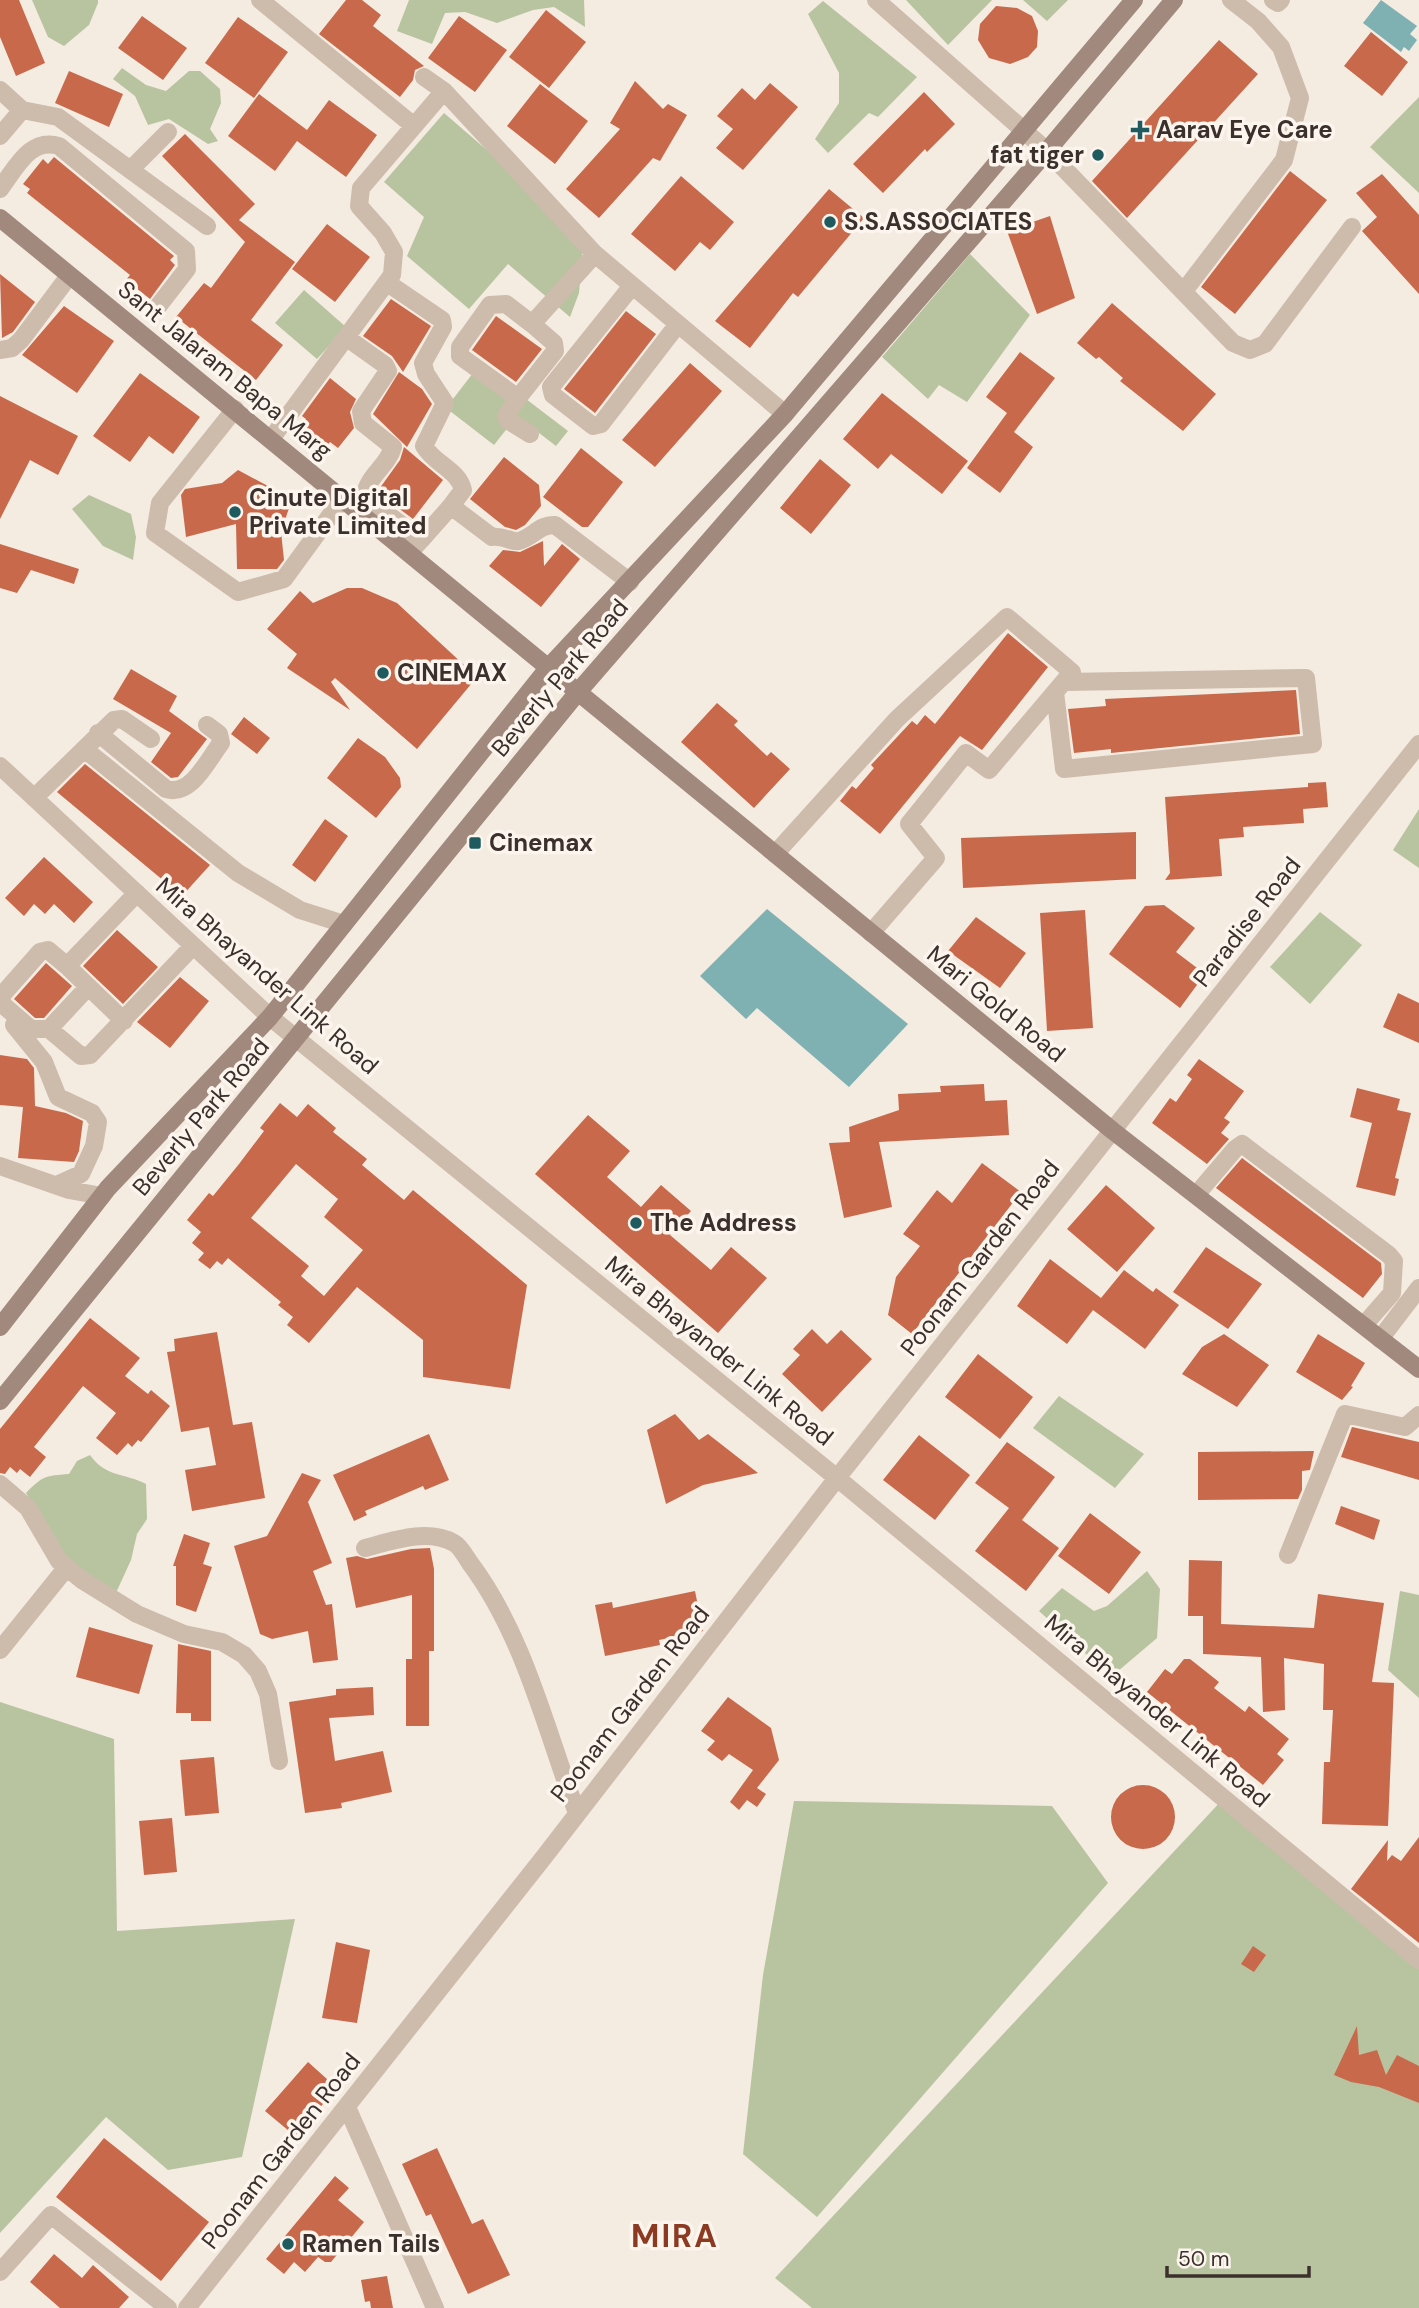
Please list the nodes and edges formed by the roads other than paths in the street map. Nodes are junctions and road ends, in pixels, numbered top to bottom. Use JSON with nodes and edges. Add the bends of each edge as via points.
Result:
{"nodes":[{"id":1,"x":260,"y":0,"type":"edge"},
{"id":2,"x":876,"y":0,"type":"edge"},
{"id":3,"x":1134,"y":0,"type":"edge"},
{"id":4,"x":1231,"y":0,"type":"edge"},
{"id":5,"x":1273,"y":0,"type":"edge"},
{"id":6,"x":1281,"y":0,"type":"edge"},
{"id":7,"x":1172,"y":1,"type":"edge"},
{"id":8,"x":424,"y":77,"type":"dead end"},
{"id":9,"x":0,"y":90,"type":"edge"},
{"id":10,"x":444,"y":91,"type":"junction"},
{"id":11,"x":22,"y":110,"type":"junction"},
{"id":12,"x":414,"y":125,"type":"junction"},
{"id":13,"x":1023,"y":128,"type":"junction"},
{"id":14,"x":168,"y":132,"type":"dead end"},
{"id":15,"x":0,"y":136,"type":"edge"},
{"id":16,"x":1047,"y":151,"type":"junction"},
{"id":17,"x":130,"y":170,"type":"junction"},
{"id":18,"x":0,"y":189,"type":"edge"},
{"id":19,"x":0,"y":218,"type":"edge"},
{"id":20,"x":207,"y":226,"type":"dead end"},
{"id":21,"x":1352,"y":227,"type":"dead end"},
{"id":22,"x":595,"y":254,"type":"junction"},
{"id":23,"x":69,"y":276,"type":"junction"},
{"id":24,"x":392,"y":286,"type":"junction"},
{"id":25,"x":632,"y":286,"type":"junction"},
{"id":26,"x":1184,"y":291,"type":"junction"},
{"id":27,"x":156,"y":309,"type":"dead end"},
{"id":28,"x":532,"y":324,"type":"junction"},
{"id":29,"x":678,"y":324,"type":"junction"},
{"id":30,"x":351,"y":341,"type":"junction"},
{"id":31,"x":0,"y":350,"type":"edge"},
{"id":32,"x":518,"y":398,"type":"junction"},
{"id":33,"x":235,"y":409,"type":"junction"},
{"id":34,"x":785,"y":414,"type":"junction"},
{"id":35,"x":530,"y":434,"type":"dead end"},
{"id":36,"x":271,"y":439,"type":"junction"},
{"id":37,"x":342,"y":498,"type":"junction"},
{"id":38,"x":451,"y":506,"type":"junction"},
{"id":39,"x":415,"y":546,"type":"junction"},
{"id":40,"x":630,"y":582,"type":"junction"},
{"id":41,"x":548,"y":668,"type":"junction"},
{"id":42,"x":1059,"y":687,"type":"junction"},
{"id":43,"x":578,"y":692,"type":"junction"},
{"id":44,"x":207,"y":725,"type":"dead end"},
{"id":45,"x":98,"y":733,"type":"junction"},
{"id":46,"x":151,"y":739,"type":"dead end"},
{"id":47,"x":1419,"y":744,"type":"edge"},
{"id":48,"x":88,"y":752,"type":"dead end"},
{"id":49,"x":0,"y":766,"type":"edge"},
{"id":50,"x":34,"y":798,"type":"junction"},
{"id":51,"x":775,"y":854,"type":"junction"},
{"id":52,"x":137,"y":894,"type":"junction"},
{"id":53,"x":344,"y":924,"type":"junction"},
{"id":54,"x":871,"y":933,"type":"junction"},
{"id":55,"x":193,"y":946,"type":"junction"},
{"id":56,"x":67,"y":966,"type":"junction"},
{"id":57,"x":88,"y":988,"type":"junction"},
{"id":58,"x":0,"y":1012,"type":"edge"},
{"id":59,"x":270,"y":1017,"type":"junction"},
{"id":60,"x":124,"y":1021,"type":"junction"},
{"id":61,"x":49,"y":1029,"type":"junction"},
{"id":62,"x":298,"y":1040,"type":"junction"},
{"id":63,"x":1113,"y":1131,"type":"junction"},
{"id":64,"x":0,"y":1166,"type":"edge"},
{"id":65,"x":59,"y":1184,"type":"junction"},
{"id":66,"x":1196,"y":1195,"type":"junction"},
{"id":67,"x":102,"y":1196,"type":"junction"},
{"id":68,"x":1419,"y":1288,"type":"edge"},
{"id":69,"x":1364,"y":1325,"type":"junction"},
{"id":70,"x":0,"y":1327,"type":"edge"},
{"id":71,"x":1380,"y":1339,"type":"junction"},
{"id":72,"x":1419,"y":1369,"type":"edge"},
{"id":73,"x":0,"y":1401,"type":"edge"},
{"id":74,"x":1419,"y":1415,"type":"edge"},
{"id":75,"x":837,"y":1478,"type":"junction"},
{"id":76,"x":0,"y":1484,"type":"edge"},
{"id":77,"x":365,"y":1548,"type":"dead end"},
{"id":78,"x":1288,"y":1555,"type":"dead end"},
{"id":79,"x":67,"y":1567,"type":"junction"},
{"id":80,"x":0,"y":1650,"type":"edge"},
{"id":81,"x":278,"y":1761,"type":"dead end"},
{"id":82,"x":576,"y":1813,"type":"junction"},
{"id":83,"x":1419,"y":1960,"type":"edge"},
{"id":84,"x":347,"y":2107,"type":"junction"},
{"id":85,"x":0,"y":2272,"type":"edge"},
{"id":86,"x":168,"y":2308,"type":"edge"},
{"id":87,"x":187,"y":2308,"type":"edge"},
{"id":88,"x":435,"y":2308,"type":"edge"}],
"edges":[{"from":1,"to":12,"type":"street"},
{"from":2,"to":13,"type":"street"},
{"from":3,"to":13,"type":"main road","name":"Beverly Park Road"},
{"from":4,"to":26,"type":"street","via":[[1281,47],[1300,98],[1284,160]]},
{"from":5,"to":6,"type":"street"},
{"from":7,"to":16,"type":"main road","name":"Beverly Park Road"},
{"from":8,"to":10,"type":"street"},
{"from":9,"to":11,"type":"street"},
{"from":10,"to":12,"type":"street"},
{"from":10,"to":22,"type":"street"},
{"from":11,"to":15,"type":"street"},
{"from":11,"to":17,"type":"street","via":[[58,117]]},
{"from":12,"to":24,"type":"street","via":[[361,188],[359,206],[394,252]]},
{"from":13,"to":16,"type":"street"},
{"from":13,"to":34,"type":"main road","name":"Beverly Park Road"},
{"from":14,"to":17,"type":"street"},
{"from":16,"to":26,"type":"street"},
{"from":16,"to":43,"type":"main road","name":"Beverly Park Road"},
{"from":17,"to":20,"type":"street"},
{"from":18,"to":27,"type":"street","via":[[35,145],[59,146],[186,251],[187,269]]},
{"from":19,"to":23,"type":"main road","name":"Sant Jalaram Bapa Marg"},
{"from":21,"to":26,"type":"street","via":[[1265,344],[1250,350],[1233,342]]},
{"from":22,"to":25,"type":"street"},
{"from":22,"to":28,"type":"street"},
{"from":23,"to":31,"type":"street","via":[[20,340],[12,348]]},
{"from":23,"to":33,"type":"main road","name":"Sant Jalaram Bapa Marg"},
{"from":24,"to":30,"type":"street"},
{"from":24,"to":38,"type":"street","via":[[442,320],[443,327],[423,363],[444,403],[424,446],[460,479],[463,490]]},
{"from":25,"to":29,"type":"street"},
{"from":25,"to":29,"type":"street","via":[[551,387],[553,395],[593,426],[601,424]]},
{"from":28,"to":32,"type":"street","via":[[554,343],[555,351]]},
{"from":28,"to":32,"type":"street","via":[[506,304],[490,305],[460,347],[460,356]]},
{"from":29,"to":34,"type":"street"},
{"from":30,"to":36,"type":"street"},
{"from":30,"to":39,"type":"street","via":[[388,371],[361,411],[363,423],[393,447],[365,489],[365,497]]},
{"from":32,"to":35,"type":"street","via":[[506,416]]},
{"from":33,"to":36,"type":"main road","name":"Sant Jalaram Bapa Marg"},
{"from":33,"to":37,"type":"street","via":[[160,503],[155,533],[238,592],[284,579]]},
{"from":34,"to":40,"type":"main road","name":"Beverly Park Road"},
{"from":36,"to":37,"type":"main road","name":"Sant Jalaram Bapa Marg"},
{"from":37,"to":39,"type":"main road","name":"Sant Jalaram Bapa Marg"},
{"from":38,"to":39,"type":"street"},
{"from":38,"to":40,"type":"street","via":[[492,537],[513,541],[542,525],[555,525]]},
{"from":39,"to":41,"type":"main road","name":"Sant Jalaram Bapa Marg"},
{"from":40,"to":41,"type":"main road","name":"Beverly Park Road"},
{"from":41,"to":43,"type":"main road","name":"Mari Gold Road"},
{"from":41,"to":53,"type":"main road","name":"Beverly Park Road"},
{"from":42,"to":42,"type":"street","via":[[1064,769],[1313,744],[1306,678]]},
{"from":42,"to":51,"type":"street","via":[[1072,672],[1007,617],[897,719]]},
{"from":42,"to":54,"type":"street","via":[[989,770],[966,753],[909,824],[936,858]]},
{"from":43,"to":51,"type":"main road","name":"Mari Gold Road"},
{"from":43,"to":62,"type":"main road","name":"Beverly Park Road"},
{"from":44,"to":45,"type":"street","via":[[219,734],[221,743],[186,789],[177,793]]},
{"from":45,"to":46,"type":"street","via":[[114,719],[122,719]]},
{"from":45,"to":50,"type":"street"},
{"from":47,"to":63,"type":"street","name":"Paradise Road"},
{"from":48,"to":53,"type":"street","via":[[238,873],[300,910]]},
{"from":49,"to":50,"type":"street","name":"Mira Bhayander Link Road"},
{"from":50,"to":52,"type":"street","name":"Mira Bhayander Link Road"},
{"from":51,"to":54,"type":"main road","name":"Mari Gold Road"},
{"from":52,"to":55,"type":"street","name":"Mira Bhayander Link Road"},
{"from":52,"to":56,"type":"street"},
{"from":53,"to":59,"type":"main road","name":"Beverly Park Road"},
{"from":54,"to":63,"type":"main road","name":"Mari Gold Road"},
{"from":55,"to":59,"type":"street","name":"Mira Bhayander Link Road"},
{"from":55,"to":60,"type":"street"},
{"from":56,"to":57,"type":"street"},
{"from":56,"to":61,"type":"street","via":[[48,950],[40,952],[2,995],[2,1004],[32,1029]]},
{"from":57,"to":60,"type":"street"},
{"from":57,"to":61,"type":"street"},
{"from":58,"to":65,"type":"street","via":[[44,1062],[58,1097],[92,1113],[98,1122],[94,1146],[81,1174]]},
{"from":59,"to":62,"type":"street","name":"Mira Bhayander Link Road"},
{"from":59,"to":67,"type":"main road","name":"Beverly Park Road"},
{"from":60,"to":61,"type":"street","via":[[90,1055],[81,1056]]},
{"from":62,"to":73,"type":"main road","name":"Beverly Park Road"},
{"from":62,"to":75,"type":"street","name":"Mira Bhayander Link Road"},
{"from":63,"to":66,"type":"main road","name":"Mari Gold Road"},
{"from":63,"to":75,"type":"street","name":"Poonam Garden Road"},
{"from":64,"to":65,"type":"street"},
{"from":65,"to":67,"type":"street"},
{"from":66,"to":69,"type":"main road","name":"Mari Gold Road"},
{"from":66,"to":69,"type":"street","via":[[1242,1144],[1389,1255],[1394,1261],[1392,1293]]},
{"from":67,"to":70,"type":"main road","name":"Beverly Park Road"},
{"from":68,"to":71,"type":"street"},
{"from":69,"to":71,"type":"main road","name":"Mari Gold Road"},
{"from":71,"to":72,"type":"main road","name":"Mari Gold Road"},
{"from":74,"to":78,"type":"street","via":[[1405,1427],[1345,1414]]},
{"from":75,"to":82,"type":"street","name":"Poonam Garden Road"},
{"from":75,"to":83,"type":"street","name":"Mira Bhayander Link Road"},
{"from":76,"to":79,"type":"street","via":[[28,1508]]},
{"from":77,"to":82,"type":"street","via":[[406,1537],[435,1537],[455,1543],[480,1576],[511,1632]]},
{"from":79,"to":80,"type":"street"},
{"from":79,"to":81,"type":"street","via":[[137,1614],[184,1634],[222,1642],[243,1656],[258,1671],[268,1694]]},
{"from":82,"to":84,"type":"street","name":"Poonam Garden Road"},
{"from":84,"to":87,"type":"street","name":"Poonam Garden Road"},
{"from":84,"to":88,"type":"street"},
{"from":85,"to":86,"type":"street","via":[[51,2215]]}]}
